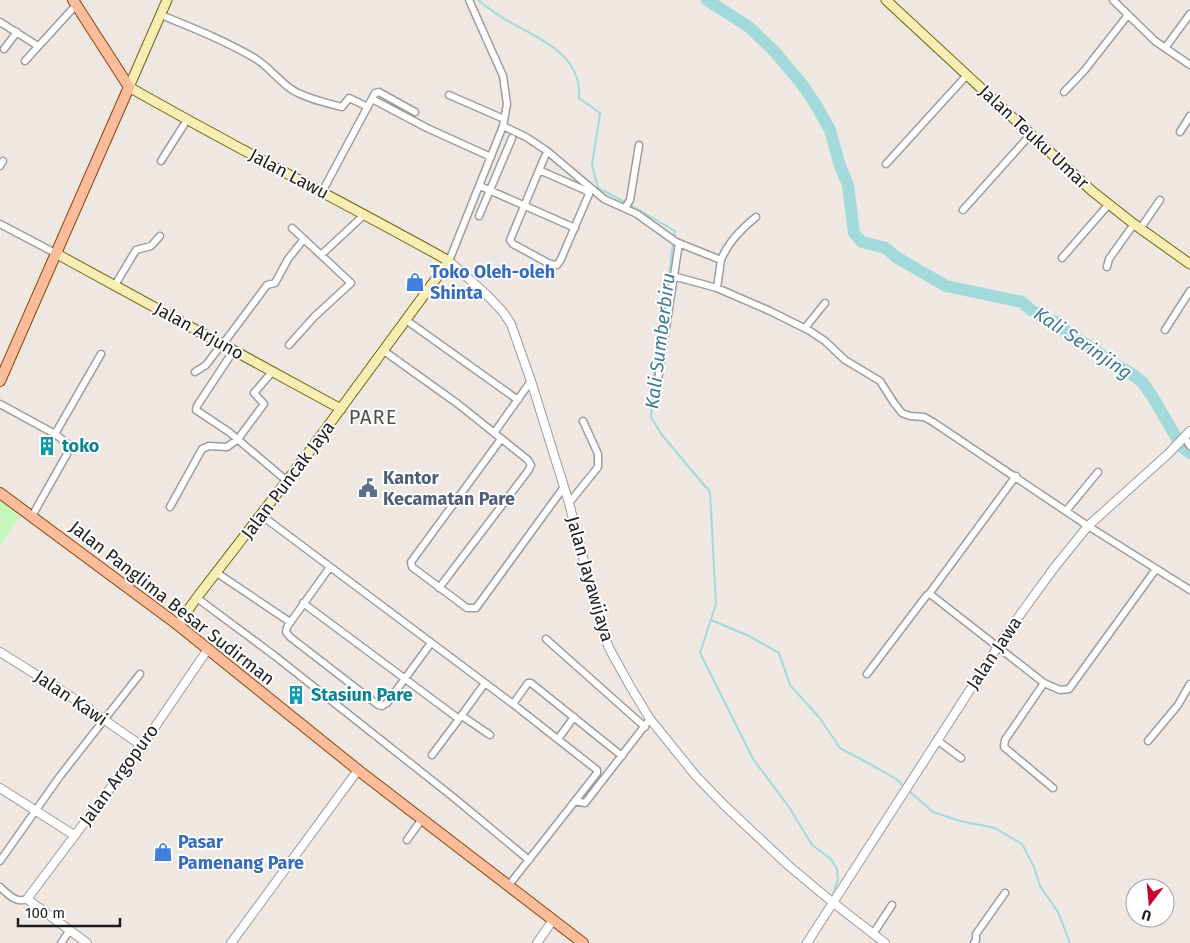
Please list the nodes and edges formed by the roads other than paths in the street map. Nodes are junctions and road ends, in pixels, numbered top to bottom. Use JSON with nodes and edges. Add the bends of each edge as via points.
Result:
{"nodes":[{"id":1,"x":167,"y":0,"type":"edge"},
{"id":2,"x":469,"y":0,"type":"edge"},
{"id":3,"x":886,"y":0,"type":"edge"},
{"id":4,"x":1113,"y":0,"type":"edge"},
{"id":5,"x":74,"y":3,"type":"edge"},
{"id":6,"x":1190,"y":14,"type":"edge"},
{"id":7,"x":161,"y":15,"type":"junction"},
{"id":8,"x":1128,"y":15,"type":"junction"},
{"id":9,"x":0,"y":22,"type":"edge"},
{"id":10,"x":17,"y":32,"type":"junction"},
{"id":11,"x":38,"y":46,"type":"junction"},
{"id":12,"x":4,"y":48,"type":"dead end"},
{"id":13,"x":1165,"y":48,"type":"junction"},
{"id":14,"x":25,"y":62,"type":"dead end"},
{"id":15,"x":114,"y":64,"type":"junction"},
{"id":16,"x":1190,"y":65,"type":"edge"},
{"id":17,"x":967,"y":75,"type":"junction"},
{"id":18,"x":129,"y":87,"type":"junction"},
{"id":19,"x":1064,"y":92,"type":"dead end"},
{"id":20,"x":449,"y":94,"type":"dead end"},
{"id":21,"x":372,"y":99,"type":"junction"},
{"id":22,"x":368,"y":107,"type":"junction"},
{"id":23,"x":119,"y":110,"type":"junction"},
{"id":24,"x":415,"y":112,"type":"dead end"},
{"id":25,"x":1190,"y":116,"type":"edge"},
{"id":26,"x":504,"y":118,"type":"junction"},
{"id":27,"x":187,"y":120,"type":"junction"},
{"id":28,"x":507,"y":128,"type":"junction"},
{"id":29,"x":1180,"y":132,"type":"dead end"},
{"id":30,"x":1031,"y":134,"type":"junction"},
{"id":31,"x":512,"y":138,"type":"dead end"},
{"id":32,"x":639,"y":145,"type":"dead end"},
{"id":33,"x":545,"y":156,"type":"dead end"},
{"id":34,"x":491,"y":158,"type":"junction"},
{"id":35,"x":161,"y":161,"type":"dead end"},
{"id":36,"x":886,"y":164,"type":"dead end"},
{"id":37,"x":539,"y":170,"type":"junction"},
{"id":38,"x":486,"y":188,"type":"junction"},
{"id":39,"x":322,"y":192,"type":"junction"},
{"id":40,"x":1160,"y":200,"type":"dead end"},
{"id":41,"x":523,"y":204,"type":"junction"},
{"id":42,"x":628,"y":204,"type":"junction"},
{"id":43,"x":1109,"y":204,"type":"junction"},
{"id":44,"x":963,"y":210,"type":"dead end"},
{"id":45,"x":365,"y":214,"type":"junction"},
{"id":46,"x":478,"y":216,"type":"dead end"},
{"id":47,"x":756,"y":218,"type":"dead end"},
{"id":48,"x":0,"y":224,"type":"edge"},
{"id":49,"x":1137,"y":226,"type":"junction"},
{"id":50,"x":292,"y":228,"type":"dead end"},
{"id":51,"x":575,"y":228,"type":"junction"},
{"id":52,"x":160,"y":236,"type":"dead end"},
{"id":53,"x":304,"y":239,"type":"junction"},
{"id":54,"x":675,"y":241,"type":"junction"},
{"id":55,"x":57,"y":254,"type":"junction"},
{"id":56,"x":321,"y":255,"type":"junction"},
{"id":57,"x":1062,"y":258,"type":"dead end"},
{"id":58,"x":721,"y":260,"type":"junction"},
{"id":59,"x":450,"y":261,"type":"junction"},
{"id":60,"x":1190,"y":264,"type":"edge"},
{"id":61,"x":1107,"y":267,"type":"dead end"},
{"id":62,"x":673,"y":276,"type":"junction"},
{"id":63,"x":115,"y":285,"type":"junction"},
{"id":64,"x":717,"y":288,"type":"junction"},
{"id":65,"x":1190,"y":291,"type":"edge"},
{"id":66,"x":825,"y":303,"type":"dead end"},
{"id":67,"x":406,"y":320,"type":"junction"},
{"id":68,"x":804,"y":328,"type":"junction"},
{"id":69,"x":1165,"y":330,"type":"dead end"},
{"id":70,"x":222,"y":344,"type":"junction"},
{"id":71,"x":289,"y":345,"type":"dead end"},
{"id":72,"x":234,"y":350,"type":"junction"},
{"id":73,"x":384,"y":351,"type":"junction"},
{"id":74,"x":100,"y":354,"type":"dead end"},
{"id":75,"x":273,"y":371,"type":"junction"},
{"id":76,"x":195,"y":372,"type":"dead end"},
{"id":77,"x":0,"y":380,"type":"edge"},
{"id":78,"x":531,"y":381,"type":"junction"},
{"id":79,"x":656,"y":393,"type":"dead end"},
{"id":80,"x":518,"y":400,"type":"junction"},
{"id":81,"x":0,"y":404,"type":"edge"},
{"id":82,"x":341,"y":409,"type":"junction"},
{"id":83,"x":583,"y":421,"type":"dead end"},
{"id":84,"x":494,"y":433,"type":"junction"},
{"id":85,"x":55,"y":434,"type":"junction"},
{"id":86,"x":1186,"y":437,"type":"edge"},
{"id":87,"x":238,"y":439,"type":"junction"},
{"id":88,"x":501,"y":439,"type":"junction"},
{"id":89,"x":1190,"y":446,"type":"edge"},
{"id":90,"x":1098,"y":472,"type":"dead end"},
{"id":91,"x":1016,"y":476,"type":"junction"},
{"id":92,"x":287,"y":481,"type":"junction"},
{"id":93,"x":564,"y":487,"type":"junction"},
{"id":94,"x":0,"y":493,"type":"edge"},
{"id":95,"x":569,"y":503,"type":"junction"},
{"id":96,"x":170,"y":506,"type":"dead end"},
{"id":97,"x":1066,"y":511,"type":"junction"},
{"id":98,"x":261,"y":515,"type":"junction"},
{"id":99,"x":32,"y":516,"type":"junction"},
{"id":100,"x":1088,"y":526,"type":"junction"},
{"id":101,"x":330,"y":567,"type":"junction"},
{"id":102,"x":1156,"y":569,"type":"junction"},
{"id":103,"x":217,"y":573,"type":"junction"},
{"id":104,"x":439,"y":588,"type":"junction"},
{"id":105,"x":1190,"y":590,"type":"edge"},
{"id":106,"x":929,"y":594,"type":"junction"},
{"id":107,"x":197,"y":598,"type":"junction"},
{"id":108,"x":304,"y":603,"type":"junction"},
{"id":109,"x":290,"y":622,"type":"junction"},
{"id":110,"x":178,"y":626,"type":"junction"},
{"id":111,"x":546,"y":639,"type":"dead end"},
{"id":112,"x":431,"y":643,"type":"junction"},
{"id":113,"x":998,"y":646,"type":"junction"},
{"id":114,"x":208,"y":649,"type":"junction"},
{"id":115,"x":0,"y":652,"type":"edge"},
{"id":116,"x":140,"y":674,"type":"dead end"},
{"id":117,"x":867,"y":674,"type":"dead end"},
{"id":118,"x":404,"y":679,"type":"junction"},
{"id":119,"x":1044,"y":683,"type":"junction"},
{"id":120,"x":485,"y":684,"type":"junction"},
{"id":121,"x":1190,"y":684,"type":"edge"},
{"id":122,"x":512,"y":704,"type":"junction"},
{"id":123,"x":460,"y":717,"type":"junction"},
{"id":124,"x":574,"y":717,"type":"junction"},
{"id":125,"x":650,"y":718,"type":"junction"},
{"id":126,"x":103,"y":720,"type":"junction"},
{"id":127,"x":645,"y":727,"type":"junction"},
{"id":128,"x":490,"y":735,"type":"dead end"},
{"id":129,"x":558,"y":739,"type":"junction"},
{"id":130,"x":937,"y":740,"type":"junction"},
{"id":131,"x":1148,"y":742,"type":"dead end"},
{"id":132,"x":142,"y":746,"type":"junction"},
{"id":133,"x":432,"y":755,"type":"dead end"},
{"id":134,"x":622,"y":756,"type":"junction"},
{"id":135,"x":961,"y":758,"type":"dead end"},
{"id":136,"x":358,"y":770,"type":"junction"},
{"id":137,"x":1053,"y":788,"type":"dead end"},
{"id":138,"x":1,"y":791,"type":"edge"},
{"id":139,"x":575,"y":800,"type":"junction"},
{"id":140,"x":36,"y":811,"type":"junction"},
{"id":141,"x":422,"y":819,"type":"junction"},
{"id":142,"x":74,"y":836,"type":"junction"},
{"id":143,"x":407,"y":840,"type":"dead end"},
{"id":144,"x":529,"y":860,"type":"junction"},
{"id":145,"x":0,"y":861,"type":"edge"},
{"id":146,"x":509,"y":885,"type":"junction"},
{"id":147,"x":0,"y":887,"type":"edge"},
{"id":148,"x":1005,"y":894,"type":"dead end"},
{"id":149,"x":27,"y":899,"type":"junction"},
{"id":150,"x":831,"y":901,"type":"junction"},
{"id":151,"x":892,"y":905,"type":"dead end"},
{"id":152,"x":553,"y":920,"type":"junction"},
{"id":153,"x":70,"y":930,"type":"junction"},
{"id":154,"x":873,"y":934,"type":"junction"},
{"id":155,"x":61,"y":943,"type":"edge"},
{"id":156,"x":87,"y":943,"type":"edge"},
{"id":157,"x":231,"y":943,"type":"edge"},
{"id":158,"x":537,"y":943,"type":"edge"},
{"id":159,"x":583,"y":943,"type":"edge"},
{"id":160,"x":807,"y":943,"type":"edge"},
{"id":161,"x":885,"y":943,"type":"edge"},
{"id":162,"x":974,"y":943,"type":"edge"}],
"edges":[{"from":1,"to":7,"type":"main road"},
{"from":2,"to":26,"type":"street","via":[[503,76]]},
{"from":3,"to":17,"type":"main road","name":"Jalan Teuku Umar"},
{"from":4,"to":8,"type":"street"},
{"from":5,"to":11,"type":"street"},
{"from":5,"to":15,"type":"main road"},
{"from":6,"to":13,"type":"street"},
{"from":7,"to":18,"type":"main road"},
{"from":7,"to":22,"type":"street","via":[[210,34],[242,51],[270,68],[299,93],[342,107],[349,98]]},
{"from":8,"to":13,"type":"street"},
{"from":8,"to":19,"type":"street"},
{"from":9,"to":10,"type":"street"},
{"from":10,"to":11,"type":"street"},
{"from":10,"to":12,"type":"street"},
{"from":11,"to":14,"type":"street"},
{"from":13,"to":16,"type":"street"},
{"from":15,"to":18,"type":"main road"},
{"from":15,"to":23,"type":"main road","via":[[120,90]]},
{"from":17,"to":30,"type":"main road","name":"Jalan Teuku Umar"},
{"from":17,"to":36,"type":"street"},
{"from":18,"to":23,"type":"main road"},
{"from":18,"to":27,"type":"main road","name":"Jalan Lawu"},
{"from":20,"to":26,"type":"street"},
{"from":21,"to":22,"type":"street"},
{"from":21,"to":24,"type":"street","via":[[379,92]]},
{"from":21,"to":34,"type":"street"},
{"from":22,"to":39,"type":"street"},
{"from":23,"to":55,"type":"main road"},
{"from":25,"to":29,"type":"street"},
{"from":26,"to":28,"type":"street"},
{"from":27,"to":35,"type":"street"},
{"from":27,"to":39,"type":"main road","name":"Jalan Lawu"},
{"from":28,"to":34,"type":"street"},
{"from":28,"to":42,"type":"street","via":[[547,151],[599,195]]},
{"from":30,"to":43,"type":"main road","name":"Jalan Teuku Umar"},
{"from":30,"to":44,"type":"street"},
{"from":31,"to":38,"type":"street"},
{"from":32,"to":42,"type":"street"},
{"from":33,"to":37,"type":"street"},
{"from":34,"to":38,"type":"street"},
{"from":37,"to":41,"type":"street"},
{"from":37,"to":51,"type":"street","via":[[589,194]]},
{"from":38,"to":41,"type":"street"},
{"from":38,"to":46,"type":"street"},
{"from":38,"to":59,"type":"street"},
{"from":39,"to":45,"type":"main road","name":"Jalan Lawu"},
{"from":40,"to":49,"type":"street"},
{"from":41,"to":51,"type":"street"},
{"from":41,"to":51,"type":"street","via":[[510,240],[550,264],[559,263]]},
{"from":42,"to":54,"type":"street"},
{"from":43,"to":49,"type":"main road","name":"Jalan Teuku Umar"},
{"from":43,"to":57,"type":"street"},
{"from":45,"to":56,"type":"street"},
{"from":45,"to":59,"type":"main road","name":"Jalan Lawu"},
{"from":47,"to":58,"type":"street","via":[[731,241]]},
{"from":48,"to":55,"type":"street"},
{"from":49,"to":60,"type":"main road","name":"Jalan Teuku Umar"},
{"from":49,"to":61,"type":"street","via":[[1109,259]]},
{"from":50,"to":53,"type":"street"},
{"from":52,"to":63,"type":"street","via":[[151,246],[136,250]]},
{"from":53,"to":56,"type":"street"},
{"from":53,"to":70,"type":"street","via":[[288,259],[275,284],[267,285]]},
{"from":54,"to":58,"type":"street"},
{"from":54,"to":62,"type":"street"},
{"from":55,"to":63,"type":"main road","name":"Jalan Arjuno"},
{"from":55,"to":77,"type":"main road"},
{"from":56,"to":71,"type":"street","via":[[351,283]]},
{"from":58,"to":64,"type":"street"},
{"from":59,"to":67,"type":"main road","name":"Jalan Puncak Jaya"},
{"from":59,"to":78,"type":"street","name":"Jalan Jayawijaya","via":[[507,318]]},
{"from":62,"to":64,"type":"street"},
{"from":62,"to":79,"type":"street"},
{"from":63,"to":70,"type":"main road","name":"Jalan Arjuno"},
{"from":64,"to":68,"type":"street"},
{"from":65,"to":69,"type":"street"},
{"from":66,"to":68,"type":"street"},
{"from":67,"to":73,"type":"main road","name":"Jalan Puncak Jaya"},
{"from":67,"to":80,"type":"street"},
{"from":68,"to":91,"type":"street","via":[[825,341],[845,360],[880,381],[902,413],[928,419]]},
{"from":70,"to":72,"type":"main road","name":"Jalan Arjuno"},
{"from":70,"to":76,"type":"street","via":[[206,365]]},
{"from":72,"to":75,"type":"main road","name":"Jalan Arjuno"},
{"from":72,"to":87,"type":"street","via":[[196,409]]},
{"from":73,"to":82,"type":"main road","name":"Jalan Puncak Jaya"},
{"from":73,"to":84,"type":"street"},
{"from":74,"to":85,"type":"street"},
{"from":75,"to":82,"type":"main road","name":"Jalan Arjuno"},
{"from":75,"to":87,"type":"street","via":[[254,393],[264,404]]},
{"from":78,"to":80,"type":"street"},
{"from":78,"to":93,"type":"street","name":"Jalan Jayawijaya"},
{"from":80,"to":84,"type":"street"},
{"from":81,"to":85,"type":"street"},
{"from":82,"to":92,"type":"main road","name":"Jalan Puncak Jaya"},
{"from":83,"to":95,"type":"street","via":[[598,454],[598,467]]},
{"from":84,"to":88,"type":"street"},
{"from":85,"to":99,"type":"street","via":[[67,442],[69,450]]},
{"from":86,"to":89,"type":"street"},
{"from":86,"to":100,"type":"street","name":"Jalan Jawa"},
{"from":87,"to":92,"type":"street"},
{"from":87,"to":96,"type":"street","via":[[227,447],[208,446],[202,449]]},
{"from":88,"to":104,"type":"street","via":[[411,562],[412,567]]},
{"from":88,"to":104,"type":"street","via":[[528,460],[530,467]]},
{"from":90,"to":97,"type":"street"},
{"from":91,"to":97,"type":"street"},
{"from":91,"to":106,"type":"street"},
{"from":92,"to":98,"type":"main road","name":"Jalan Puncak Jaya"},
{"from":93,"to":95,"type":"street","name":"Jalan Jayawijaya"},
{"from":93,"to":104,"type":"street","via":[[476,608],[467,608]]},
{"from":94,"to":99,"type":"main road","name":"Jalan Panglima Besar Sudirman"},
{"from":95,"to":125,"type":"street","name":"Jalan Jayawijaya","via":[[609,648]]},
{"from":97,"to":100,"type":"street"},
{"from":98,"to":101,"type":"street"},
{"from":98,"to":103,"type":"main road","name":"Jalan Puncak Jaya"},
{"from":99,"to":110,"type":"main road","name":"Jalan Panglima Besar Sudirman"},
{"from":100,"to":102,"type":"street"},
{"from":100,"to":113,"type":"street","name":"Jalan Jawa"},
{"from":101,"to":108,"type":"street"},
{"from":101,"to":112,"type":"street"},
{"from":102,"to":105,"type":"street"},
{"from":102,"to":119,"type":"street","via":[[1072,686],[1060,690]]},
{"from":103,"to":107,"type":"main road","name":"Jalan Puncak Jaya"},
{"from":103,"to":109,"type":"street"},
{"from":106,"to":113,"type":"street"},
{"from":106,"to":117,"type":"street"},
{"from":107,"to":110,"type":"main road","name":"Jalan Puncak Jaya"},
{"from":107,"to":144,"type":"street"},
{"from":108,"to":109,"type":"street"},
{"from":108,"to":118,"type":"street"},
{"from":109,"to":118,"type":"street","via":[[286,632],[290,637],[378,705],[387,703]]},
{"from":110,"to":114,"type":"main road","name":"Jalan Panglima Besar Sudirman"},
{"from":111,"to":127,"type":"street"},
{"from":112,"to":118,"type":"street"},
{"from":112,"to":120,"type":"street"},
{"from":113,"to":119,"type":"street"},
{"from":113,"to":130,"type":"street","name":"Jalan Jawa"},
{"from":114,"to":132,"type":"street","name":"Jalan Argopuro"},
{"from":114,"to":136,"type":"main road","name":"Jalan Panglima Besar Sudirman"},
{"from":115,"to":126,"type":"street","name":"Jalan Kawi"},
{"from":116,"to":126,"type":"street"},
{"from":118,"to":123,"type":"street"},
{"from":119,"to":137,"type":"street","via":[[1005,740],[1004,747]]},
{"from":120,"to":122,"type":"street"},
{"from":120,"to":123,"type":"street"},
{"from":121,"to":131,"type":"street","via":[[1178,705]]},
{"from":122,"to":124,"type":"street","via":[[531,683]]},
{"from":122,"to":129,"type":"street"},
{"from":123,"to":128,"type":"street"},
{"from":123,"to":133,"type":"street"},
{"from":124,"to":129,"type":"street"},
{"from":124,"to":134,"type":"street"},
{"from":125,"to":127,"type":"street"},
{"from":125,"to":150,"type":"street","name":"Jalan Jayawijaya","via":[[696,776],[725,806]]},
{"from":126,"to":132,"type":"street","name":"Jalan Kawi"},
{"from":126,"to":140,"type":"street"},
{"from":127,"to":134,"type":"street"},
{"from":129,"to":139,"type":"street","via":[[597,770]]},
{"from":130,"to":135,"type":"street"},
{"from":130,"to":150,"type":"street","name":"Jalan Jawa"},
{"from":132,"to":142,"type":"street","name":"Jalan Argopuro"},
{"from":134,"to":139,"type":"street","via":[[585,803]]},
{"from":136,"to":141,"type":"main road","name":"Jalan Panglima Besar Sudirman"},
{"from":136,"to":157,"type":"street"},
{"from":138,"to":140,"type":"street"},
{"from":139,"to":144,"type":"street"},
{"from":140,"to":142,"type":"street"},
{"from":140,"to":145,"type":"street"},
{"from":141,"to":143,"type":"street"},
{"from":141,"to":146,"type":"main road","name":"Jalan Panglima Besar Sudirman"},
{"from":142,"to":149,"type":"street","name":"Jalan Argopuro"},
{"from":144,"to":146,"type":"street"},
{"from":146,"to":152,"type":"main road","name":"Jalan Panglima Besar Sudirman"},
{"from":147,"to":149,"type":"street","via":[[18,901]]},
{"from":148,"to":162,"type":"street","via":[[976,934]]},
{"from":149,"to":153,"type":"street"},
{"from":150,"to":154,"type":"street","name":"Jalan Jayawijaya"},
{"from":150,"to":160,"type":"street","name":"Jalan Jawa"},
{"from":151,"to":154,"type":"street"},
{"from":152,"to":158,"type":"street"},
{"from":152,"to":159,"type":"main road","name":"Jalan Panglima Besar Sudirman"},
{"from":153,"to":155,"type":"street"},
{"from":153,"to":156,"type":"street"},
{"from":154,"to":161,"type":"street","name":"Jalan Jayawijaya"}]}
